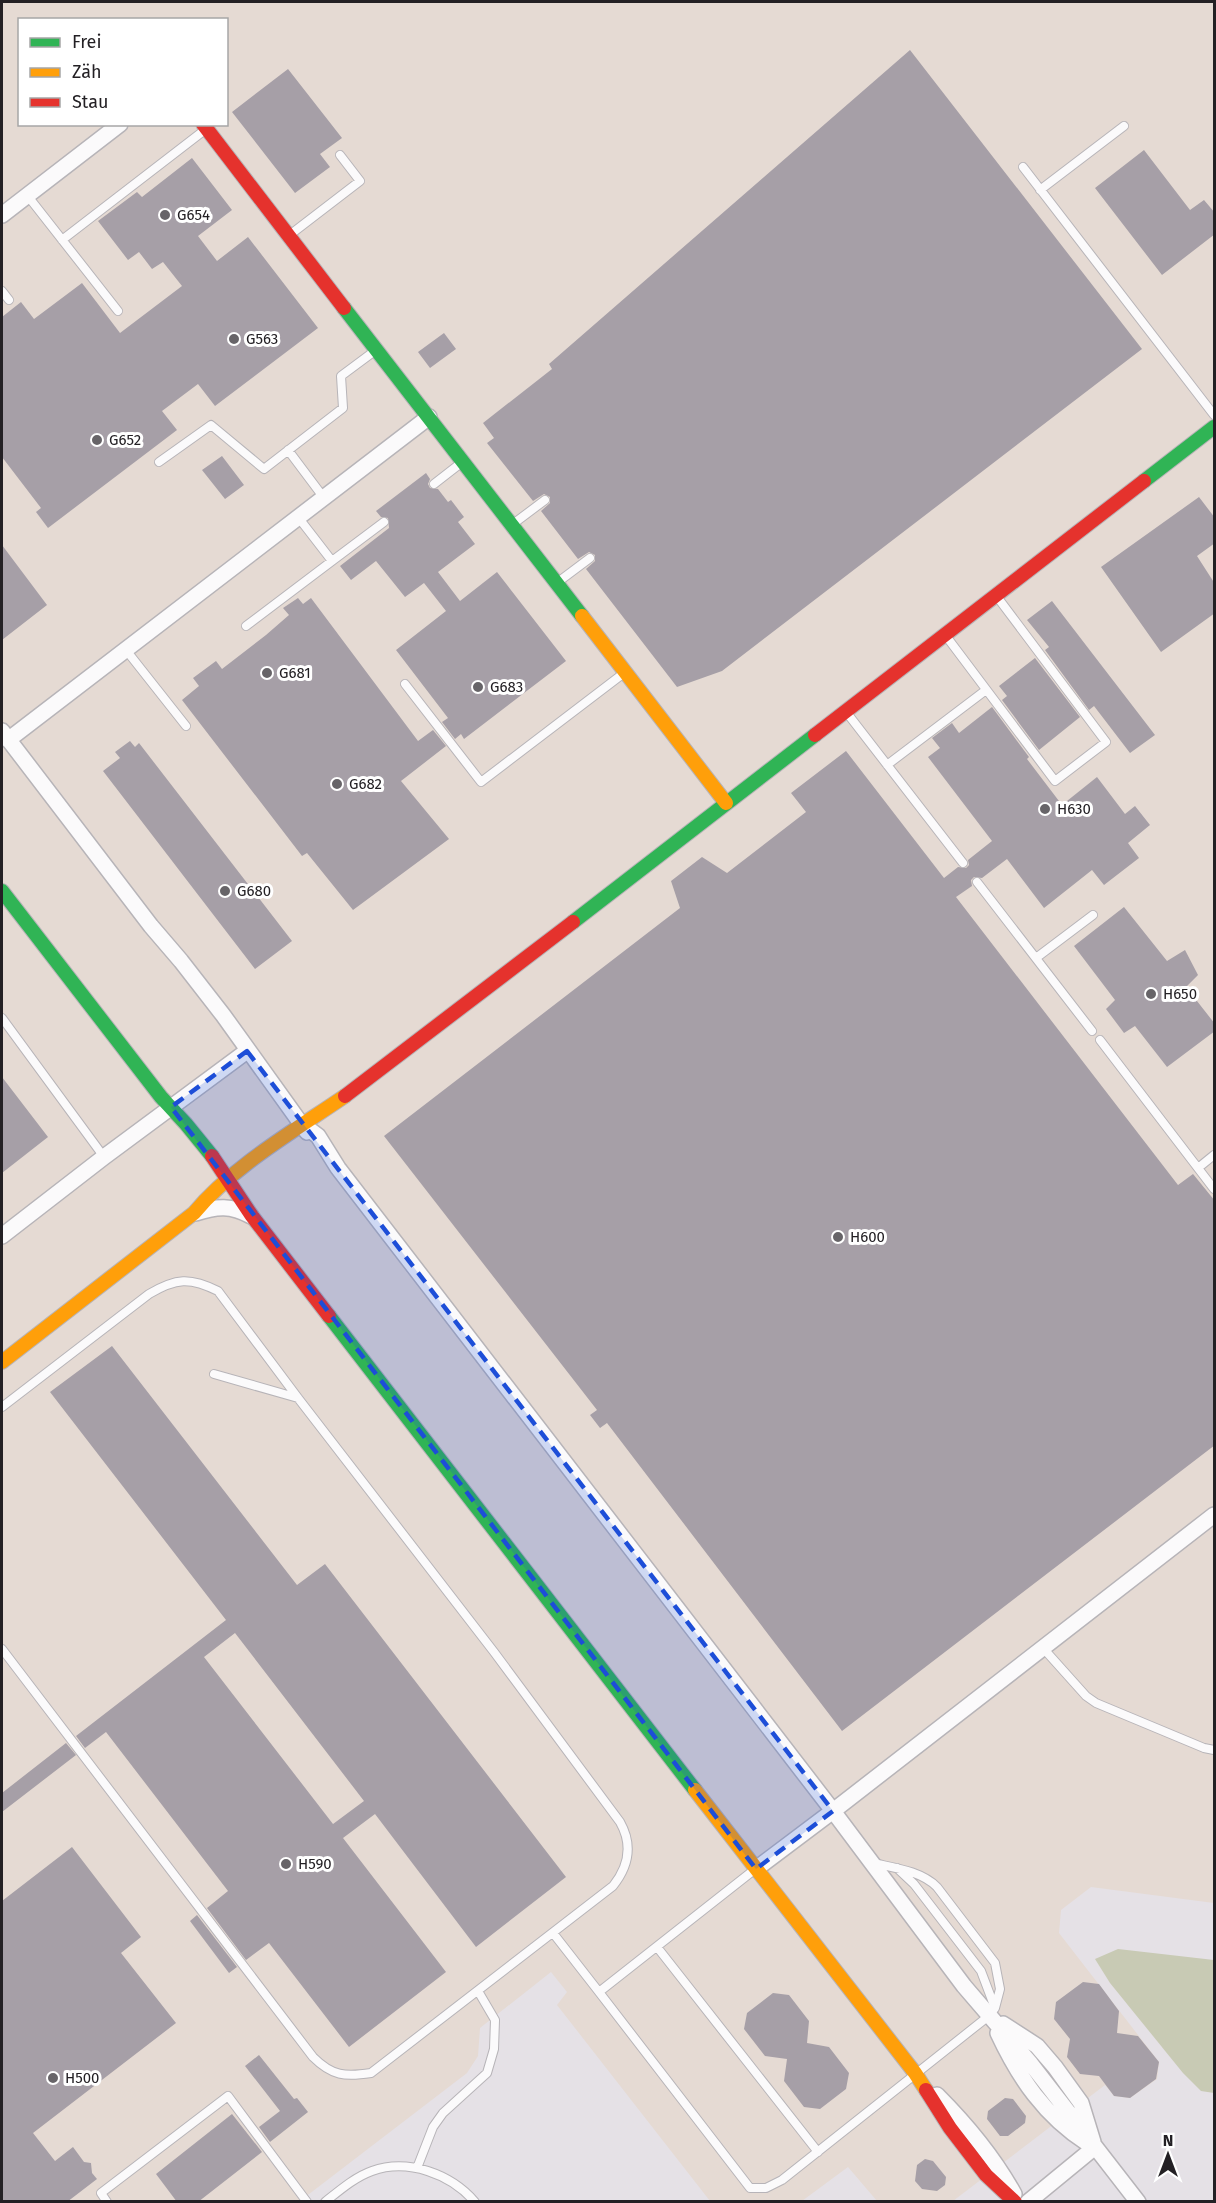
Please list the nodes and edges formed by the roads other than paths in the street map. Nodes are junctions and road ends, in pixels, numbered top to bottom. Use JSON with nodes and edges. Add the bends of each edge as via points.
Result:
{"nodes":[{"id":1,"x":117,"y":126,"type":"edge"},
{"id":2,"x":205,"y":126,"type":"edge"},
{"id":3,"x":1124,"y":126,"type":"dead end"},
{"id":4,"x":340,"y":155,"type":"dead end"},
{"id":5,"x":1023,"y":167,"type":"dead end"},
{"id":6,"x":1040,"y":190,"type":"junction"},
{"id":7,"x":27,"y":195,"type":"junction"},
{"id":8,"x":2,"y":215,"type":"edge"},
{"id":9,"x":290,"y":235,"type":"junction"},
{"id":10,"x":63,"y":240,"type":"junction"},
{"id":11,"x":2,"y":291,"type":"edge"},
{"id":12,"x":9,"y":300,"type":"dead end"},
{"id":13,"x":118,"y":311,"type":"dead end"},
{"id":14,"x":378,"y":350,"type":"junction"},
{"id":15,"x":1215,"y":415,"type":"edge"},
{"id":16,"x":429,"y":417,"type":"junction"},
{"id":17,"x":1215,"y":427,"type":"edge"},
{"id":18,"x":288,"y":450,"type":"junction"},
{"id":19,"x":463,"y":461,"type":"junction"},
{"id":20,"x":159,"y":462,"type":"dead end"},
{"id":21,"x":434,"y":483,"type":"dead end"},
{"id":22,"x":324,"y":498,"type":"junction"},
{"id":23,"x":545,"y":500,"type":"dead end"},
{"id":24,"x":298,"y":517,"type":"junction"},
{"id":25,"x":384,"y":522,"type":"dead end"},
{"id":26,"x":512,"y":525,"type":"junction"},
{"id":27,"x":590,"y":558,"type":"dead end"},
{"id":28,"x":332,"y":561,"type":"junction"},
{"id":29,"x":556,"y":583,"type":"junction"},
{"id":30,"x":996,"y":595,"type":"junction"},
{"id":31,"x":246,"y":626,"type":"dead end"},
{"id":32,"x":945,"y":634,"type":"junction"},
{"id":33,"x":126,"y":650,"type":"junction"},
{"id":34,"x":625,"y":673,"type":"junction"},
{"id":35,"x":405,"y":684,"type":"dead end"},
{"id":36,"x":987,"y":690,"type":"junction"},
{"id":37,"x":846,"y":711,"type":"junction"},
{"id":38,"x":186,"y":726,"type":"dead end"},
{"id":39,"x":5,"y":736,"type":"edge"},
{"id":40,"x":887,"y":765,"type":"junction"},
{"id":41,"x":726,"y":803,"type":"junction"},
{"id":42,"x":963,"y":863,"type":"dead end"},
{"id":43,"x":977,"y":882,"type":"dead end"},
{"id":44,"x":2,"y":891,"type":"edge"},
{"id":45,"x":1093,"y":915,"type":"dead end"},
{"id":46,"x":1036,"y":958,"type":"junction"},
{"id":47,"x":2,"y":1018,"type":"edge"},
{"id":48,"x":1092,"y":1031,"type":"dead end"},
{"id":49,"x":1100,"y":1040,"type":"dead end"},
{"id":50,"x":247,"y":1051,"type":"junction"},
{"id":51,"x":171,"y":1107,"type":"junction"},
{"id":52,"x":302,"y":1124,"type":"junction"},
{"id":53,"x":1215,"y":1155,"type":"edge"},
{"id":54,"x":104,"y":1157,"type":"junction"},
{"id":55,"x":1198,"y":1168,"type":"junction"},
{"id":56,"x":228,"y":1179,"type":"junction"},
{"id":57,"x":1215,"y":1189,"type":"edge"},
{"id":58,"x":194,"y":1213,"type":"junction"},
{"id":59,"x":252,"y":1216,"type":"junction"},
{"id":60,"x":2,"y":1236,"type":"edge"},
{"id":61,"x":2,"y":1362,"type":"edge"},
{"id":62,"x":214,"y":1374,"type":"dead end"},
{"id":63,"x":298,"y":1398,"type":"junction"},
{"id":64,"x":2,"y":1407,"type":"edge"},
{"id":65,"x":1215,"y":1515,"type":"edge"},
{"id":66,"x":1043,"y":1648,"type":"junction"},
{"id":67,"x":2,"y":1650,"type":"edge"},
{"id":68,"x":1215,"y":1750,"type":"edge"},
{"id":69,"x":833,"y":1811,"type":"junction"},
{"id":70,"x":872,"y":1862,"type":"junction"},
{"id":71,"x":897,"y":1868,"type":"junction"},
{"id":72,"x":756,"y":1869,"type":"junction"},
{"id":73,"x":553,"y":1933,"type":"junction"},
{"id":74,"x":657,"y":1947,"type":"junction"},
{"id":75,"x":477,"y":1991,"type":"junction"},
{"id":76,"x":599,"y":1992,"type":"junction"},
{"id":77,"x":992,"y":2012,"type":"junction"},
{"id":78,"x":915,"y":2073,"type":"junction"},
{"id":79,"x":1095,"y":2147,"type":"junction"},
{"id":80,"x":818,"y":2152,"type":"junction"},
{"id":81,"x":417,"y":2168,"type":"junction"},
{"id":82,"x":107,"y":2202,"type":"edge"},
{"id":83,"x":307,"y":2202,"type":"edge"},
{"id":84,"x":325,"y":2202,"type":"edge"},
{"id":85,"x":476,"y":2202,"type":"edge"},
{"id":86,"x":1016,"y":2202,"type":"edge"},
{"id":87,"x":1028,"y":2202,"type":"edge"},
{"id":88,"x":1138,"y":2202,"type":"edge"}],
"edges":[{"from":1,"to":7,"type":"street"},
{"from":2,"to":9,"type":"street"},
{"from":2,"to":10,"type":"lane"},
{"from":3,"to":6,"type":"lane"},
{"from":4,"to":9,"type":"lane","via":[[360,181]]},
{"from":5,"to":6,"type":"lane"},
{"from":6,"to":15,"type":"lane"},
{"from":7,"to":8,"type":"street"},
{"from":7,"to":10,"type":"lane"},
{"from":9,"to":14,"type":"street"},
{"from":10,"to":13,"type":"lane"},
{"from":11,"to":12,"type":"lane"},
{"from":14,"to":16,"type":"street"},
{"from":14,"to":18,"type":"lane","via":[[341,376],[343,408]]},
{"from":16,"to":19,"type":"street"},
{"from":16,"to":22,"type":"street"},
{"from":17,"to":30,"type":"street"},
{"from":18,"to":20,"type":"lane","via":[[264,469],[211,425]]},
{"from":18,"to":22,"type":"lane"},
{"from":19,"to":21,"type":"lane"},
{"from":19,"to":26,"type":"street"},
{"from":22,"to":24,"type":"street"},
{"from":23,"to":26,"type":"lane"},
{"from":24,"to":28,"type":"lane"},
{"from":24,"to":33,"type":"street"},
{"from":25,"to":28,"type":"lane"},
{"from":26,"to":29,"type":"street"},
{"from":27,"to":29,"type":"lane"},
{"from":28,"to":31,"type":"lane"},
{"from":29,"to":34,"type":"street"},
{"from":30,"to":32,"type":"street"},
{"from":30,"to":36,"type":"lane","via":[[1106,742],[1055,781]]},
{"from":32,"to":36,"type":"lane"},
{"from":32,"to":37,"type":"street"},
{"from":33,"to":38,"type":"lane"},
{"from":33,"to":39,"type":"street"},
{"from":34,"to":35,"type":"lane","via":[[481,782]]},
{"from":34,"to":41,"type":"street"},
{"from":36,"to":40,"type":"lane"},
{"from":37,"to":40,"type":"lane"},
{"from":37,"to":41,"type":"street"},
{"from":39,"to":50,"type":"street","via":[[181,960]]},
{"from":40,"to":42,"type":"lane"},
{"from":41,"to":52,"type":"street","via":[[365,1082]]},
{"from":43,"to":46,"type":"lane"},
{"from":44,"to":51,"type":"street"},
{"from":45,"to":46,"type":"lane"},
{"from":46,"to":48,"type":"lane"},
{"from":47,"to":54,"type":"lane"},
{"from":49,"to":55,"type":"lane"},
{"from":50,"to":51,"type":"street"},
{"from":50,"to":52,"type":"street"},
{"from":51,"to":54,"type":"street"},
{"from":51,"to":56,"type":"street"},
{"from":52,"to":56,"type":"street"},
{"from":52,"to":69,"type":"street"},
{"from":53,"to":55,"type":"lane"},
{"from":54,"to":60,"type":"street"},
{"from":55,"to":57,"type":"lane"},
{"from":56,"to":58,"type":"street"},
{"from":56,"to":59,"type":"street"},
{"from":58,"to":59,"type":"street","via":[[218,1206],[236,1208]]},
{"from":58,"to":61,"type":"street"},
{"from":59,"to":72,"type":"street"},
{"from":62,"to":63,"type":"lane"},
{"from":63,"to":64,"type":"lane","via":[[218,1291],[184,1280],[149,1294]]},
{"from":63,"to":73,"type":"lane","via":[[494,1652],[625,1831],[628,1855],[620,1877]]},
{"from":65,"to":66,"type":"street"},
{"from":66,"to":68,"type":"lane","via":[[1096,1703]]},
{"from":66,"to":69,"type":"street"},
{"from":67,"to":75,"type":"lane","via":[[325,2069],[345,2075],[371,2073]]},
{"from":69,"to":70,"type":"street"},
{"from":69,"to":72,"type":"street"},
{"from":70,"to":71,"type":"lane"},
{"from":70,"to":77,"type":"street","via":[[964,1986]]},
{"from":71,"to":77,"type":"lane","via":[[914,1884],[981,1971]]},
{"from":71,"to":77,"type":"lane","via":[[929,1880],[995,1963],[1000,1989]]},
{"from":72,"to":74,"type":"lane"},
{"from":72,"to":78,"type":"street"},
{"from":73,"to":75,"type":"lane"},
{"from":73,"to":76,"type":"lane"},
{"from":74,"to":76,"type":"lane"},
{"from":74,"to":80,"type":"lane"},
{"from":75,"to":81,"type":"lane","via":[[495,2020],[494,2049],[487,2073],[443,2113],[433,2127]]},
{"from":76,"to":80,"type":"lane","via":[[750,2188],[766,2188],[782,2180]]},
{"from":77,"to":78,"type":"lane"},
{"from":77,"to":79,"type":"street"},
{"from":78,"to":80,"type":"lane"},
{"from":78,"to":86,"type":"street","via":[[961,2119]]},
{"from":79,"to":87,"type":"street"},
{"from":79,"to":88,"type":"street"},
{"from":81,"to":84,"type":"lane","via":[[373,2170]]},
{"from":81,"to":85,"type":"lane","via":[[453,2181]]},
{"from":82,"to":83,"type":"lane","via":[[101,2193],[228,2096]]}]}
